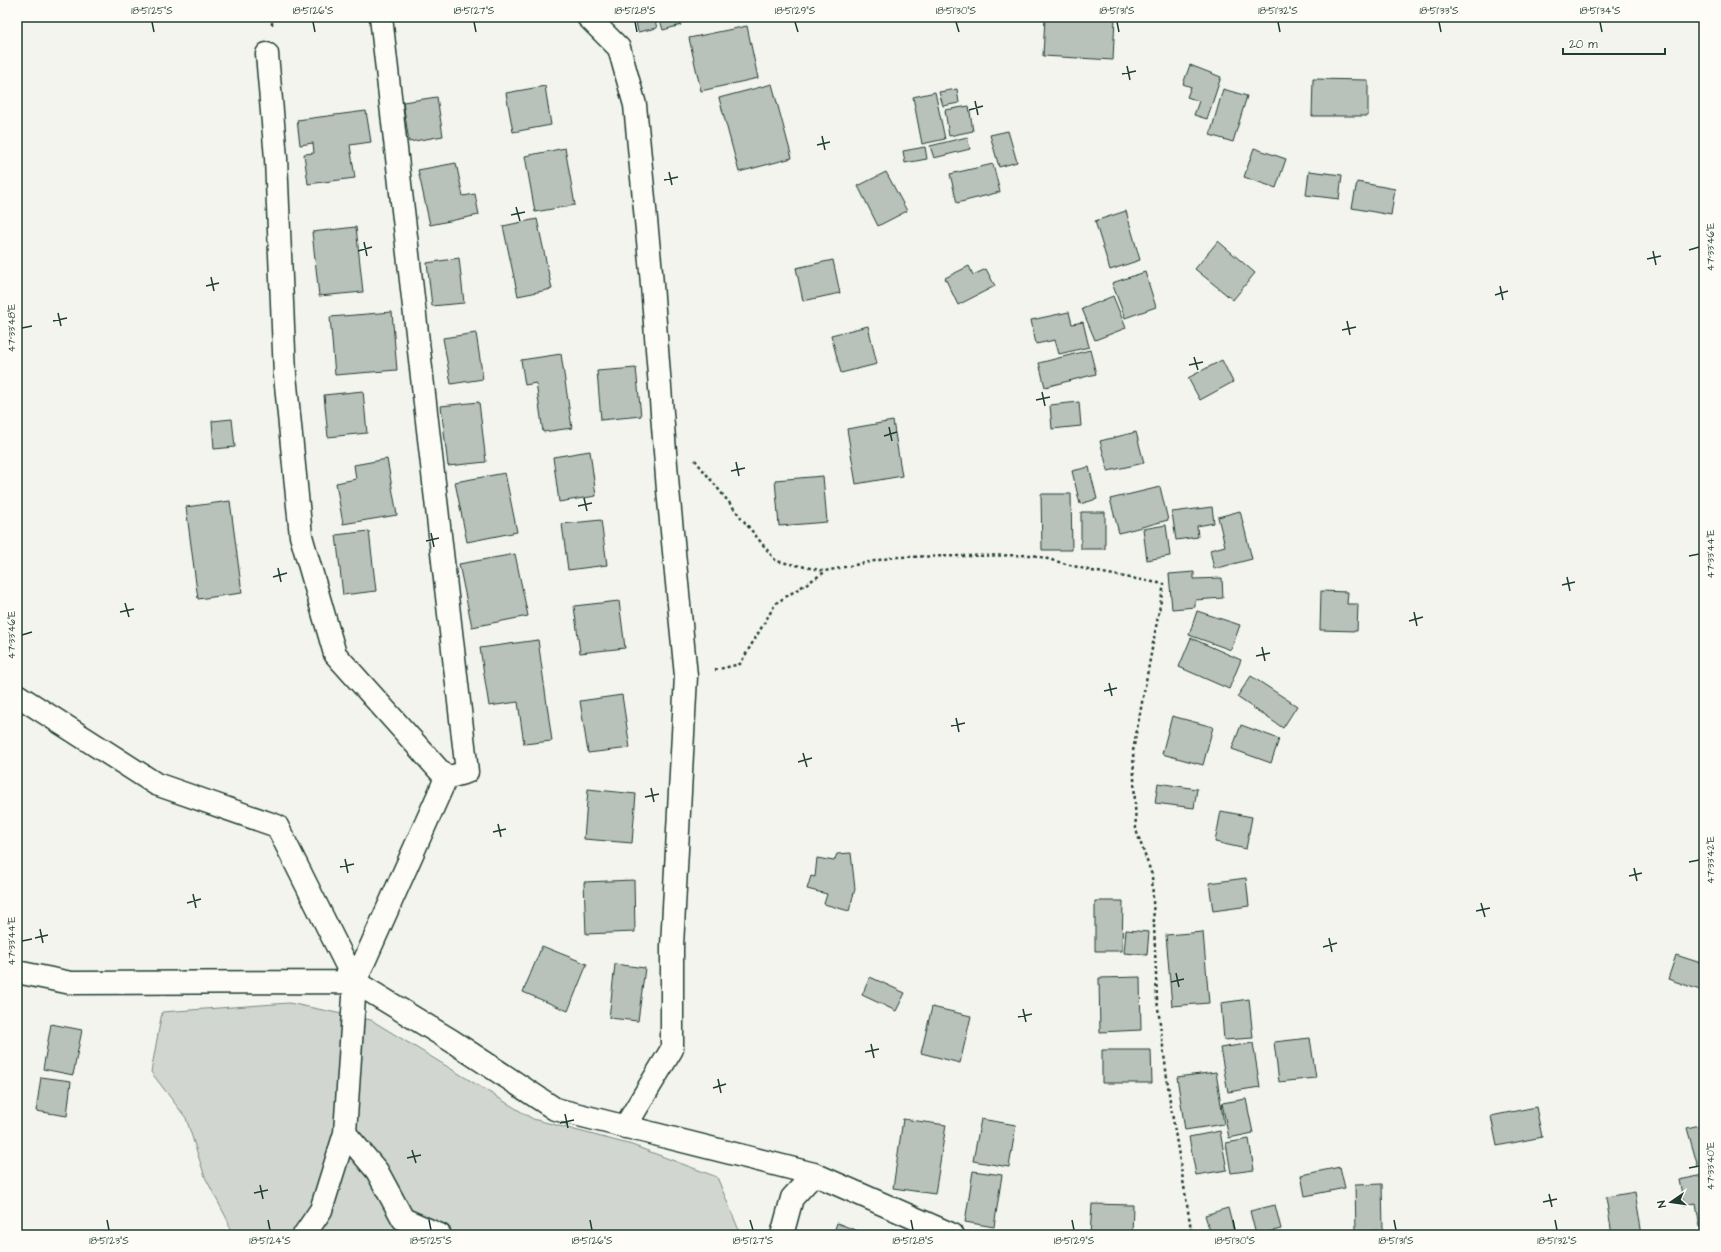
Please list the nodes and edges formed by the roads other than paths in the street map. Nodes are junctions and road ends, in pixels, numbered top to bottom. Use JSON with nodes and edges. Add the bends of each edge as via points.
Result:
{"nodes":[{"id":1,"x":381,"y":17,"type":"edge"},
{"id":2,"x":588,"y":17,"type":"edge"},
{"id":3,"x":267,"y":54,"type":"dead end"},
{"id":4,"x":17,"y":695,"type":"edge"},
{"id":5,"x":446,"y":778,"type":"junction"},
{"id":6,"x":17,"y":972,"type":"edge"},
{"id":7,"x":355,"y":982,"type":"junction"},
{"id":8,"x":625,"y":1127,"type":"junction"},
{"id":9,"x":345,"y":1133,"type":"junction"},
{"id":10,"x":814,"y":1174,"type":"junction"},
{"id":11,"x":304,"y":1235,"type":"edge"},
{"id":12,"x":440,"y":1235,"type":"edge"},
{"id":13,"x":782,"y":1235,"type":"edge"},
{"id":14,"x":953,"y":1235,"type":"edge"}],
"edges":[{"from":1,"to":5,"type":"street","via":[[467,772]]},
{"from":2,"to":8,"type":"street","via":[[619,48],[635,105],[686,676],[672,946],[672,1049]]},
{"from":3,"to":5,"type":"street","via":[[276,158],[285,375],[301,536],[335,654]]},
{"from":4,"to":7,"type":"street","via":[[156,784],[277,826]]},
{"from":5,"to":7,"type":"street"},
{"from":6,"to":7,"type":"street","via":[[71,983]]},
{"from":7,"to":8,"type":"street","via":[[452,1041],[555,1109]]},
{"from":7,"to":9,"type":"street"},
{"from":8,"to":10,"type":"street"},
{"from":9,"to":11,"type":"street","via":[[321,1210]]},
{"from":9,"to":12,"type":"street","via":[[376,1171],[403,1219]]},
{"from":10,"to":13,"type":"street","via":[[792,1198]]},
{"from":10,"to":14,"type":"street"}]}
